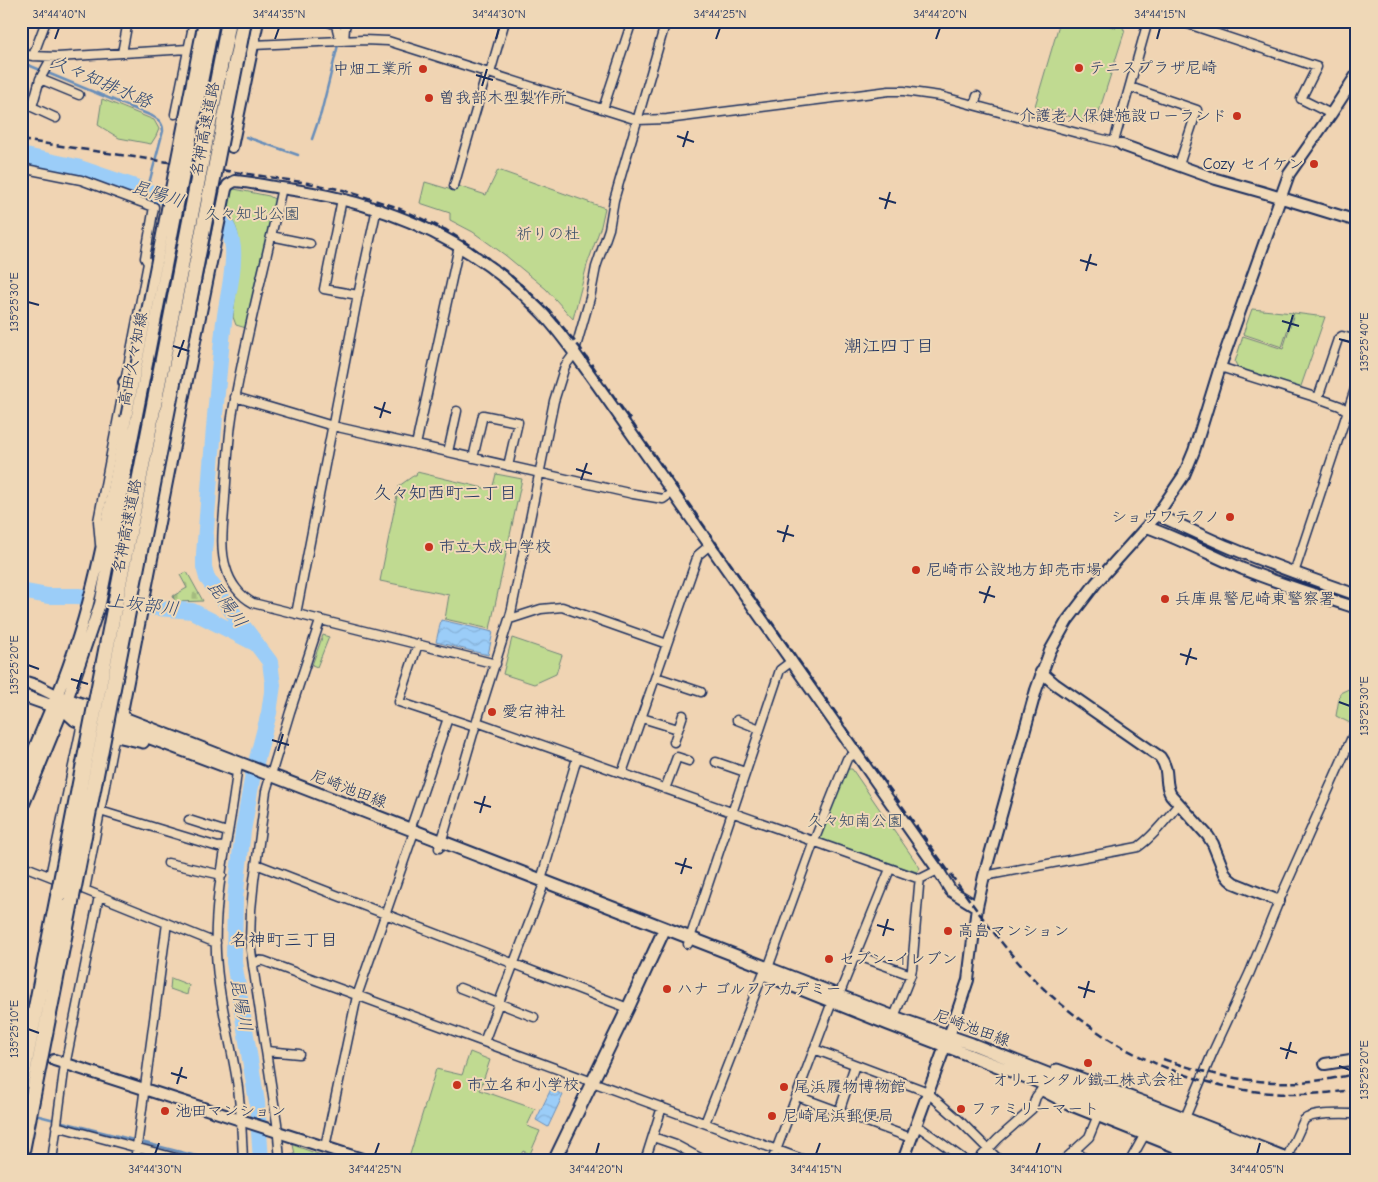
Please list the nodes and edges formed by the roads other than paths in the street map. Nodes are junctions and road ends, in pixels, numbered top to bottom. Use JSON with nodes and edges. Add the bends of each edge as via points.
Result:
{"nodes":[{"id":1,"x":46,"y":21,"type":"edge"},
{"id":2,"x":128,"y":21,"type":"edge"},
{"id":3,"x":194,"y":21,"type":"edge"},
{"id":4,"x":204,"y":21,"type":"edge"},
{"id":5,"x":214,"y":21,"type":"edge"},
{"id":6,"x":229,"y":21,"type":"edge"},
{"id":7,"x":244,"y":21,"type":"edge"},
{"id":8,"x":326,"y":21,"type":"edge"},
{"id":9,"x":347,"y":21,"type":"edge"},
{"id":10,"x":505,"y":21,"type":"edge"},
{"id":11,"x":632,"y":21,"type":"edge"},
{"id":12,"x":666,"y":21,"type":"edge"},
{"id":13,"x":1148,"y":21,"type":"edge"},
{"id":14,"x":1179,"y":21,"type":"edge"},
{"id":15,"x":257,"y":24,"type":"edge"},
{"id":16,"x":344,"y":40,"type":"junction"},
{"id":17,"x":188,"y":49,"type":"junction"},
{"id":18,"x":252,"y":50,"type":"junction"},
{"id":19,"x":21,"y":54,"type":"edge"},
{"id":20,"x":122,"y":54,"type":"junction"},
{"id":21,"x":33,"y":56,"type":"junction"},
{"id":22,"x":52,"y":57,"type":"junction"},
{"id":23,"x":489,"y":73,"type":"junction"},
{"id":24,"x":1357,"y":74,"type":"edge"},
{"id":25,"x":40,"y":78,"type":"junction"},
{"id":26,"x":1130,"y":87,"type":"junction"},
{"id":27,"x":79,"y":95,"type":"dead end"},
{"id":28,"x":977,"y":96,"type":"dead end"},
{"id":29,"x":974,"y":106,"type":"junction"},
{"id":30,"x":603,"y":109,"type":"junction"},
{"id":31,"x":175,"y":114,"type":"dead end"},
{"id":32,"x":1331,"y":114,"type":"junction"},
{"id":33,"x":56,"y":118,"type":"dead end"},
{"id":34,"x":637,"y":120,"type":"junction"},
{"id":35,"x":1118,"y":143,"type":"junction"},
{"id":36,"x":232,"y":147,"type":"dead end"},
{"id":37,"x":1179,"y":165,"type":"junction"},
{"id":38,"x":21,"y":168,"type":"edge"},
{"id":39,"x":454,"y":186,"type":"dead end"},
{"id":40,"x":283,"y":188,"type":"junction"},
{"id":41,"x":1280,"y":198,"type":"junction"},
{"id":42,"x":342,"y":199,"type":"junction"},
{"id":43,"x":377,"y":208,"type":"junction"},
{"id":44,"x":152,"y":220,"type":"junction"},
{"id":45,"x":1357,"y":221,"type":"edge"},
{"id":46,"x":217,"y":230,"type":"junction"},
{"id":47,"x":272,"y":236,"type":"junction"},
{"id":48,"x":310,"y":244,"type":"dead end"},
{"id":49,"x":459,"y":246,"type":"junction"},
{"id":50,"x":358,"y":295,"type":"junction"},
{"id":51,"x":1357,"y":340,"type":"edge"},
{"id":52,"x":574,"y":354,"type":"junction"},
{"id":53,"x":1220,"y":367,"type":"junction"},
{"id":54,"x":124,"y":382,"type":"junction"},
{"id":55,"x":1357,"y":383,"type":"edge"},
{"id":56,"x":185,"y":391,"type":"junction"},
{"id":57,"x":235,"y":398,"type":"junction"},
{"id":58,"x":1318,"y":398,"type":"junction"},
{"id":59,"x":457,"y":411,"type":"dead end"},
{"id":60,"x":1352,"y":413,"type":"edge"},
{"id":61,"x":131,"y":419,"type":"junction"},
{"id":62,"x":333,"y":426,"type":"junction"},
{"id":63,"x":416,"y":445,"type":"junction"},
{"id":64,"x":448,"y":452,"type":"junction"},
{"id":65,"x":473,"y":458,"type":"junction"},
{"id":66,"x":508,"y":466,"type":"junction"},
{"id":67,"x":540,"y":472,"type":"junction"},
{"id":68,"x":673,"y":492,"type":"junction"},
{"id":69,"x":1157,"y":515,"type":"junction"},
{"id":70,"x":1147,"y":527,"type":"junction"},
{"id":71,"x":710,"y":545,"type":"junction"},
{"id":72,"x":101,"y":555,"type":"junction"},
{"id":73,"x":1294,"y":573,"type":"junction"},
{"id":74,"x":105,"y":581,"type":"junction"},
{"id":75,"x":146,"y":587,"type":"junction"},
{"id":76,"x":1357,"y":595,"type":"edge"},
{"id":77,"x":96,"y":598,"type":"junction"},
{"id":78,"x":1357,"y":608,"type":"edge"},
{"id":79,"x":296,"y":614,"type":"junction"},
{"id":80,"x":510,"y":619,"type":"junction"},
{"id":81,"x":320,"y":620,"type":"junction"},
{"id":82,"x":418,"y":644,"type":"junction"},
{"id":83,"x":667,"y":644,"type":"junction"},
{"id":84,"x":792,"y":661,"type":"junction"},
{"id":85,"x":496,"y":664,"type":"junction"},
{"id":86,"x":1041,"y":672,"type":"junction"},
{"id":87,"x":656,"y":677,"type":"junction"},
{"id":88,"x":21,"y":681,"type":"edge"},
{"id":89,"x":701,"y":692,"type":"dead end"},
{"id":90,"x":21,"y":695,"type":"edge"},
{"id":91,"x":60,"y":703,"type":"junction"},
{"id":92,"x":683,"y":715,"type":"dead end"},
{"id":93,"x":121,"y":717,"type":"junction"},
{"id":94,"x":448,"y":718,"type":"junction"},
{"id":95,"x":642,"y":718,"type":"junction"},
{"id":96,"x":737,"y":720,"type":"dead end"},
{"id":97,"x":82,"y":723,"type":"junction"},
{"id":98,"x":476,"y":725,"type":"junction"},
{"id":99,"x":1357,"y":726,"type":"edge"},
{"id":100,"x":678,"y":729,"type":"junction"},
{"id":101,"x":760,"y":729,"type":"junction"},
{"id":102,"x":116,"y":735,"type":"junction"},
{"id":103,"x":674,"y":742,"type":"dead end"},
{"id":104,"x":184,"y":751,"type":"junction"},
{"id":105,"x":856,"y":753,"type":"junction"},
{"id":106,"x":577,"y":758,"type":"junction"},
{"id":107,"x":689,"y":761,"type":"dead end"},
{"id":108,"x":716,"y":762,"type":"dead end"},
{"id":109,"x":240,"y":768,"type":"junction"},
{"id":110,"x":745,"y":772,"type":"junction"},
{"id":111,"x":622,"y":773,"type":"junction"},
{"id":112,"x":267,"y":778,"type":"junction"},
{"id":113,"x":21,"y":781,"type":"edge"},
{"id":114,"x":665,"y":789,"type":"junction"},
{"id":115,"x":1179,"y":804,"type":"junction"},
{"id":116,"x":21,"y":810,"type":"edge"},
{"id":117,"x":100,"y":811,"type":"junction"},
{"id":118,"x":732,"y":813,"type":"junction"},
{"id":119,"x":189,"y":820,"type":"dead end"},
{"id":120,"x":227,"y":832,"type":"junction"},
{"id":121,"x":412,"y":833,"type":"junction"},
{"id":122,"x":814,"y":841,"type":"junction"},
{"id":123,"x":440,"y":845,"type":"junction"},
{"id":124,"x":225,"y":846,"type":"junction"},
{"id":125,"x":168,"y":863,"type":"dead end"},
{"id":126,"x":256,"y":864,"type":"junction"},
{"id":127,"x":21,"y":865,"type":"edge"},
{"id":128,"x":890,"y":869,"type":"junction"},
{"id":129,"x":938,"y":870,"type":"junction"},
{"id":130,"x":222,"y":875,"type":"junction"},
{"id":131,"x":50,"y":876,"type":"junction"},
{"id":132,"x":984,"y":876,"type":"junction"},
{"id":133,"x":920,"y":879,"type":"junction"},
{"id":134,"x":542,"y":884,"type":"junction"},
{"id":135,"x":85,"y":890,"type":"junction"},
{"id":136,"x":99,"y":896,"type":"junction"},
{"id":137,"x":64,"y":899,"type":"junction"},
{"id":138,"x":1279,"y":901,"type":"junction"},
{"id":139,"x":977,"y":907,"type":"junction"},
{"id":140,"x":385,"y":914,"type":"junction"},
{"id":141,"x":167,"y":923,"type":"junction"},
{"id":142,"x":664,"y":931,"type":"junction"},
{"id":143,"x":689,"y":941,"type":"junction"},
{"id":144,"x":216,"y":943,"type":"junction"},
{"id":145,"x":856,"y":955,"type":"junction"},
{"id":146,"x":514,"y":964,"type":"junction"},
{"id":147,"x":253,"y":966,"type":"junction"},
{"id":148,"x":765,"y":971,"type":"junction"},
{"id":149,"x":910,"y":975,"type":"junction"},
{"id":150,"x":460,"y":988,"type":"dead end"},
{"id":151,"x":358,"y":996,"type":"junction"},
{"id":152,"x":835,"y":998,"type":"junction"},
{"id":153,"x":499,"y":1004,"type":"junction"},
{"id":154,"x":628,"y":1008,"type":"junction"},
{"id":155,"x":534,"y":1017,"type":"dead end"},
{"id":156,"x":894,"y":1017,"type":"junction"},
{"id":157,"x":947,"y":1041,"type":"junction"},
{"id":158,"x":484,"y":1042,"type":"junction"},
{"id":159,"x":814,"y":1049,"type":"junction"},
{"id":160,"x":267,"y":1052,"type":"junction"},
{"id":161,"x":299,"y":1054,"type":"dead end"},
{"id":162,"x":1357,"y":1058,"type":"edge"},
{"id":163,"x":54,"y":1060,"type":"dead end"},
{"id":164,"x":66,"y":1063,"type":"junction"},
{"id":165,"x":1325,"y":1064,"type":"dead end"},
{"id":166,"x":856,"y":1065,"type":"junction"},
{"id":167,"x":1031,"y":1073,"type":"junction"},
{"id":168,"x":592,"y":1081,"type":"junction"},
{"id":169,"x":21,"y":1083,"type":"edge"},
{"id":170,"x":35,"y":1088,"type":"junction"},
{"id":171,"x":144,"y":1088,"type":"junction"},
{"id":172,"x":1042,"y":1089,"type":"junction"},
{"id":173,"x":928,"y":1093,"type":"junction"},
{"id":174,"x":797,"y":1096,"type":"junction"},
{"id":175,"x":662,"y":1107,"type":"junction"},
{"id":176,"x":839,"y":1112,"type":"junction"},
{"id":177,"x":1357,"y":1114,"type":"edge"},
{"id":178,"x":1098,"y":1116,"type":"junction"},
{"id":179,"x":1185,"y":1118,"type":"junction"},
{"id":180,"x":244,"y":1121,"type":"junction"},
{"id":181,"x":57,"y":1122,"type":"junction"},
{"id":182,"x":705,"y":1123,"type":"junction"},
{"id":183,"x":915,"y":1127,"type":"junction"},
{"id":184,"x":274,"y":1130,"type":"junction"},
{"id":185,"x":1145,"y":1134,"type":"junction"},
{"id":186,"x":653,"y":1136,"type":"junction"},
{"id":187,"x":911,"y":1138,"type":"junction"},
{"id":188,"x":137,"y":1143,"type":"junction"},
{"id":189,"x":325,"y":1147,"type":"junction"},
{"id":190,"x":1180,"y":1148,"type":"junction"},
{"id":191,"x":988,"y":1149,"type":"junction"},
{"id":192,"x":777,"y":1150,"type":"junction"},
{"id":193,"x":1074,"y":1150,"type":"junction"},
{"id":194,"x":1214,"y":1151,"type":"edge"},
{"id":195,"x":21,"y":1156,"type":"edge"},
{"id":196,"x":702,"y":1159,"type":"dead end"},
{"id":197,"x":361,"y":1160,"type":"edge"},
{"id":198,"x":1291,"y":1160,"type":"edge"},
{"id":199,"x":29,"y":1161,"type":"edge"},
{"id":200,"x":52,"y":1161,"type":"edge"},
{"id":201,"x":135,"y":1161,"type":"edge"},
{"id":202,"x":187,"y":1161,"type":"edge"},
{"id":203,"x":243,"y":1161,"type":"edge"},
{"id":204,"x":280,"y":1161,"type":"edge"},
{"id":205,"x":554,"y":1161,"type":"edge"},
{"id":206,"x":645,"y":1161,"type":"edge"},
{"id":207,"x":772,"y":1161,"type":"edge"},
{"id":208,"x":807,"y":1161,"type":"edge"},
{"id":209,"x":903,"y":1161,"type":"edge"},
{"id":210,"x":966,"y":1161,"type":"edge"},
{"id":211,"x":976,"y":1161,"type":"edge"},
{"id":212,"x":1000,"y":1161,"type":"edge"},
{"id":213,"x":1063,"y":1161,"type":"edge"},
{"id":214,"x":1088,"y":1161,"type":"edge"},
{"id":215,"x":1130,"y":1161,"type":"edge"},
{"id":216,"x":1174,"y":1161,"type":"edge"},
{"id":217,"x":1239,"y":1161,"type":"edge"},
{"id":218,"x":1268,"y":1161,"type":"edge"}],
"edges":[{"from":1,"to":21,"type":"street"},
{"from":2,"to":20,"type":"street"},
{"from":3,"to":17,"type":"street"},
{"from":4,"to":61,"type":"street","name":"高田久々知線","bridge":true},
{"from":5,"to":61,"type":"street","name":"高田久々知線","bridge":true},
{"from":6,"to":137,"type":"highway","name":"名神高速道路","bridge":true},
{"from":7,"to":137,"type":"highway","name":"名神高速道路","bridge":true},
{"from":8,"to":16,"type":"street","via":[[336,25]]},
{"from":9,"to":16,"type":"street"},
{"from":10,"to":23,"type":"street"},
{"from":11,"to":30,"type":"street"},
{"from":12,"to":34,"type":"street"},
{"from":13,"to":26,"type":"street"},
{"from":14,"to":32,"type":"street","via":[[1317,67],[1301,99]]},
{"from":15,"to":18,"type":"street"},
{"from":16,"to":18,"type":"street"},
{"from":16,"to":23,"type":"street","via":[[388,41]]},
{"from":17,"to":18,"type":"street"},
{"from":17,"to":20,"type":"street"},
{"from":17,"to":31,"type":"street"},
{"from":18,"to":36,"type":"street"},
{"from":19,"to":21,"type":"street"},
{"from":20,"to":22,"type":"street"},
{"from":21,"to":22,"type":"street"},
{"from":22,"to":25,"type":"street"},
{"from":23,"to":30,"type":"street"},
{"from":23,"to":39,"type":"street"},
{"from":24,"to":32,"type":"street"},
{"from":25,"to":27,"type":"street"},
{"from":25,"to":33,"type":"street","via":[[32,107]]},
{"from":26,"to":35,"type":"street"},
{"from":26,"to":37,"type":"street","via":[[1197,110]]},
{"from":28,"to":29,"type":"street"},
{"from":29,"to":34,"type":"street","via":[[904,90]]},
{"from":29,"to":35,"type":"street"},
{"from":30,"to":34,"type":"street"},
{"from":32,"to":41,"type":"street","via":[[1289,174]]},
{"from":34,"to":52,"type":"street"},
{"from":35,"to":37,"type":"street"},
{"from":37,"to":41,"type":"street"},
{"from":38,"to":44,"type":"street","via":[[81,180],[147,203],[154,207]]},
{"from":40,"to":42,"type":"street"},
{"from":40,"to":46,"type":"street","via":[[231,183],[226,189]]},
{"from":40,"to":47,"type":"street"},
{"from":41,"to":45,"type":"street"},
{"from":41,"to":53,"type":"street"},
{"from":42,"to":43,"type":"street"},
{"from":42,"to":50,"type":"street","via":[[324,289]]},
{"from":43,"to":49,"type":"street"},
{"from":43,"to":50,"type":"street"},
{"from":44,"to":46,"type":"street"},
{"from":44,"to":54,"type":"street","via":[[145,258],[148,264]]},
{"from":46,"to":56,"type":"street"},
{"from":47,"to":48,"type":"street"},
{"from":47,"to":57,"type":"street"},
{"from":49,"to":52,"type":"street","via":[[521,292],[545,315]]},
{"from":49,"to":63,"type":"street"},
{"from":50,"to":62,"type":"street"},
{"from":51,"to":58,"type":"street","via":[[1342,336],[1338,339]]},
{"from":52,"to":67,"type":"street","via":[[565,366],[554,401]]},
{"from":52,"to":68,"type":"street"},
{"from":53,"to":58,"type":"street"},
{"from":53,"to":69,"type":"street","via":[[1184,475]]},
{"from":54,"to":56,"type":"street"},
{"from":54,"to":72,"type":"street","via":[[98,521]]},
{"from":55,"to":60,"type":"street"},
{"from":56,"to":75,"type":"street"},
{"from":57,"to":62,"type":"street"},
{"from":57,"to":79,"type":"street","via":[[225,504],[225,567],[229,578],[246,599]]},
{"from":58,"to":60,"type":"street"},
{"from":59,"to":64,"type":"street"},
{"from":60,"to":73,"type":"street"},
{"from":61,"to":72,"type":"street","name":"高田久々知線"},
{"from":61,"to":74,"type":"street","name":"高田久々知線"},
{"from":62,"to":63,"type":"street"},
{"from":62,"to":79,"type":"street"},
{"from":63,"to":64,"type":"street"},
{"from":64,"to":65,"type":"street"},
{"from":65,"to":66,"type":"street"},
{"from":65,"to":66,"type":"street","via":[[483,415],[518,422]]},
{"from":66,"to":67,"type":"street"},
{"from":67,"to":68,"type":"street","via":[[663,499]]},
{"from":67,"to":80,"type":"street"},
{"from":68,"to":71,"type":"street"},
{"from":69,"to":70,"type":"street"},
{"from":69,"to":73,"type":"street"},
{"from":70,"to":78,"type":"street","via":[[1243,569]]},
{"from":70,"to":86,"type":"street","via":[[1096,583],[1067,621]]},
{"from":71,"to":83,"type":"street","via":[[698,555]]},
{"from":71,"to":84,"type":"street"},
{"from":72,"to":77,"type":"street","name":"高田久々知線"},
{"from":73,"to":76,"type":"street"},
{"from":74,"to":75,"type":"street"},
{"from":74,"to":77,"type":"street","name":"高田久々知線"},
{"from":75,"to":93,"type":"street"},
{"from":77,"to":91,"type":"street","name":"高田久々知線"},
{"from":79,"to":81,"type":"street"},
{"from":80,"to":83,"type":"street","via":[[562,606]]},
{"from":80,"to":85,"type":"street"},
{"from":81,"to":82,"type":"street"},
{"from":81,"to":112,"type":"street"},
{"from":82,"to":85,"type":"street"},
{"from":82,"to":94,"type":"street","via":[[399,702]]},
{"from":83,"to":87,"type":"street"},
{"from":84,"to":101,"type":"street","via":[[780,670]]},
{"from":84,"to":105,"type":"street"},
{"from":85,"to":98,"type":"street"},
{"from":86,"to":115,"type":"street","via":[[1160,756],[1167,769],[1168,790]]},
{"from":86,"to":132,"type":"street"},
{"from":87,"to":89,"type":"street"},
{"from":87,"to":95,"type":"street"},
{"from":88,"to":91,"type":"main road","name":"尼崎池田線"},
{"from":90,"to":91,"type":"main road","name":"尼崎池田線"},
{"from":91,"to":93,"type":"main road","name":"尼崎池田線"},
{"from":91,"to":97,"type":"main road","name":"尼崎池田線"},
{"from":91,"to":104,"type":"main road","name":"尼崎池田線"},
{"from":91,"to":113,"type":"main road"},
{"from":91,"to":116,"type":"main road"},
{"from":92,"to":100,"type":"street"},
{"from":93,"to":109,"type":"main road","name":"尼崎池田線"},
{"from":94,"to":98,"type":"street"},
{"from":94,"to":121,"type":"street"},
{"from":95,"to":100,"type":"street"},
{"from":95,"to":111,"type":"street"},
{"from":96,"to":101,"type":"street"},
{"from":97,"to":102,"type":"main road","name":"尼崎池田線"},
{"from":97,"to":131,"type":"street"},
{"from":98,"to":106,"type":"street"},
{"from":98,"to":123,"type":"street"},
{"from":99,"to":138,"type":"street"},
{"from":100,"to":103,"type":"street"},
{"from":101,"to":110,"type":"street"},
{"from":102,"to":104,"type":"main road","name":"尼崎池田線"},
{"from":102,"to":117,"type":"street"},
{"from":104,"to":109,"type":"main road","name":"尼崎池田線"},
{"from":105,"to":122,"type":"street","via":[[847,759]]},
{"from":105,"to":129,"type":"street"},
{"from":106,"to":111,"type":"street"},
{"from":106,"to":134,"type":"street"},
{"from":107,"to":114,"type":"street","via":[[677,757]]},
{"from":108,"to":110,"type":"street"},
{"from":109,"to":112,"type":"main road","name":"尼崎池田線"},
{"from":109,"to":120,"type":"street"},
{"from":110,"to":118,"type":"street"},
{"from":111,"to":114,"type":"street"},
{"from":112,"to":121,"type":"main road","name":"尼崎池田線"},
{"from":112,"to":126,"type":"street"},
{"from":114,"to":118,"type":"street"},
{"from":115,"to":132,"type":"street","via":[[1156,832],[1138,847]]},
{"from":115,"to":138,"type":"street","via":[[1208,836],[1229,879]]},
{"from":117,"to":124,"type":"street","via":[[218,847]]},
{"from":117,"to":135,"type":"street"},
{"from":118,"to":122,"type":"street"},
{"from":118,"to":143,"type":"street"},
{"from":119,"to":120,"type":"street"},
{"from":120,"to":124,"type":"street"},
{"from":121,"to":123,"type":"main road","name":"尼崎池田線"},
{"from":121,"to":140,"type":"street"},
{"from":122,"to":128,"type":"street"},
{"from":122,"to":148,"type":"street"},
{"from":123,"to":134,"type":"main road","name":"尼崎池田線"},
{"from":124,"to":130,"type":"street"},
{"from":125,"to":130,"type":"street"},
{"from":126,"to":140,"type":"street"},
{"from":126,"to":147,"type":"street","via":[[250,942]]},
{"from":127,"to":131,"type":"street"},
{"from":128,"to":133,"type":"street"},
{"from":128,"to":145,"type":"street"},
{"from":129,"to":133,"type":"street"},
{"from":129,"to":139,"type":"street","via":[[951,891]]},
{"from":130,"to":144,"type":"street"},
{"from":131,"to":135,"type":"street"},
{"from":132,"to":139,"type":"street"},
{"from":133,"to":149,"type":"street"},
{"from":134,"to":142,"type":"main road","name":"尼崎池田線"},
{"from":134,"to":146,"type":"street"},
{"from":135,"to":136,"type":"street"},
{"from":136,"to":141,"type":"street"},
{"from":136,"to":164,"type":"street"},
{"from":137,"to":169,"type":"highway","name":"名神高速道路"},
{"from":137,"to":170,"type":"highway","name":"名神高速道路"},
{"from":138,"to":179,"type":"street"},
{"from":139,"to":157,"type":"street","via":[[968,980]]},
{"from":140,"to":146,"type":"street"},
{"from":140,"to":151,"type":"street"},
{"from":141,"to":144,"type":"street"},
{"from":141,"to":171,"type":"street"},
{"from":142,"to":143,"type":"main road","name":"尼崎池田線"},
{"from":142,"to":154,"type":"main road"},
{"from":143,"to":148,"type":"main road","name":"尼崎池田線"},
{"from":144,"to":180,"type":"street","via":[[221,996]]},
{"from":145,"to":149,"type":"street"},
{"from":145,"to":152,"type":"street"},
{"from":146,"to":153,"type":"street"},
{"from":146,"to":154,"type":"street"},
{"from":147,"to":151,"type":"street","via":[[262,961]]},
{"from":147,"to":160,"type":"street"},
{"from":148,"to":152,"type":"main road","name":"尼崎池田線"},
{"from":148,"to":182,"type":"street"},
{"from":149,"to":156,"type":"street"},
{"from":150,"to":153,"type":"street"},
{"from":151,"to":158,"type":"street"},
{"from":151,"to":189,"type":"street"},
{"from":152,"to":156,"type":"main road","name":"尼崎池田線"},
{"from":152,"to":157,"type":"main road","name":"尼崎池田線"},
{"from":152,"to":159,"type":"street"},
{"from":153,"to":155,"type":"street"},
{"from":153,"to":158,"type":"street"},
{"from":154,"to":168,"type":"main road"},
{"from":156,"to":157,"type":"main road","name":"尼崎池田線"},
{"from":157,"to":167,"type":"main road","name":"尼崎池田線"},
{"from":157,"to":173,"type":"street"},
{"from":158,"to":168,"type":"street"},
{"from":159,"to":166,"type":"street"},
{"from":159,"to":174,"type":"street"},
{"from":160,"to":161,"type":"street"},
{"from":160,"to":184,"type":"street"},
{"from":162,"to":165,"type":"street"},
{"from":163,"to":164,"type":"street"},
{"from":164,"to":171,"type":"street"},
{"from":164,"to":181,"type":"street"},
{"from":166,"to":173,"type":"street"},
{"from":166,"to":176,"type":"street"},
{"from":167,"to":172,"type":"main road"},
{"from":167,"to":179,"type":"main road","via":[[1055,1070]]},
{"from":167,"to":194,"type":"main road","name":"尼崎池田線"},
{"from":168,"to":175,"type":"street"},
{"from":168,"to":205,"type":"main road"},
{"from":170,"to":195,"type":"highway","name":"名神高速道路"},
{"from":170,"to":199,"type":"highway"},
{"from":171,"to":180,"type":"street"},
{"from":171,"to":188,"type":"street"},
{"from":172,"to":178,"type":"main road"},
{"from":172,"to":191,"type":"street","via":[[1032,1109]]},
{"from":173,"to":183,"type":"street"},
{"from":173,"to":191,"type":"street"},
{"from":174,"to":176,"type":"street"},
{"from":174,"to":192,"type":"street"},
{"from":175,"to":182,"type":"street"},
{"from":175,"to":186,"type":"street"},
{"from":176,"to":187,"type":"street"},
{"from":177,"to":198,"type":"street","via":[[1306,1117],[1289,1153]]},
{"from":178,"to":185,"type":"main road"},
{"from":178,"to":193,"type":"street","via":[[1090,1134]]},
{"from":179,"to":198,"type":"main road"},
{"from":180,"to":184,"type":"street"},
{"from":180,"to":203,"type":"street"},
{"from":181,"to":188,"type":"street"},
{"from":181,"to":200,"type":"street"},
{"from":182,"to":192,"type":"street"},
{"from":183,"to":187,"type":"street"},
{"from":183,"to":210,"type":"street"},
{"from":184,"to":189,"type":"street"},
{"from":184,"to":204,"type":"street"},
{"from":185,"to":190,"type":"main road"},
{"from":185,"to":215,"type":"street"},
{"from":186,"to":196,"type":"street"},
{"from":186,"to":206,"type":"street"},
{"from":187,"to":209,"type":"street"},
{"from":188,"to":201,"type":"street"},
{"from":188,"to":202,"type":"street"},
{"from":189,"to":197,"type":"street"},
{"from":190,"to":194,"type":"main road"},
{"from":190,"to":216,"type":"street"},
{"from":191,"to":211,"type":"street"},
{"from":191,"to":212,"type":"street"},
{"from":192,"to":207,"type":"street"},
{"from":192,"to":208,"type":"street"},
{"from":193,"to":213,"type":"street"},
{"from":193,"to":214,"type":"street"},
{"from":194,"to":217,"type":"main road","name":"尼崎池田線"},
{"from":194,"to":218,"type":"main road","name":"尼崎池田線"}]}
